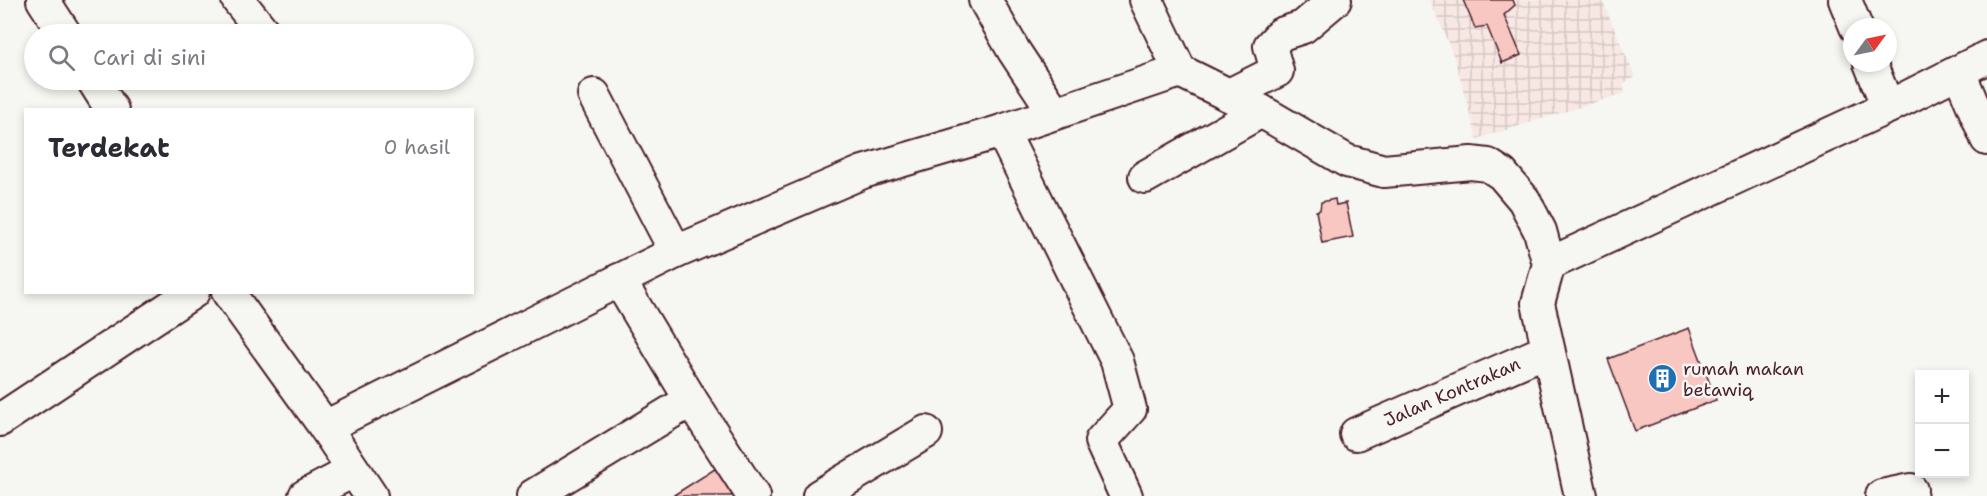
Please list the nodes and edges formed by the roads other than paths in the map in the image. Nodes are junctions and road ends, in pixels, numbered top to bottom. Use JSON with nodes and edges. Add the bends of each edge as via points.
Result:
{"nodes":[{"id":1,"x":43,"y":0,"type":"edge"},
{"id":2,"x":237,"y":0,"type":"edge"},
{"id":3,"x":985,"y":0,"type":"edge"},
{"id":4,"x":1146,"y":0,"type":"edge"},
{"id":5,"x":1335,"y":0,"type":"edge"},
{"id":6,"x":1845,"y":0,"type":"edge"},
{"id":7,"x":1852,"y":18,"type":"edge"},
{"id":8,"x":59,"y":24,"type":"edge"},
{"id":9,"x":257,"y":24,"type":"edge"},
{"id":10,"x":1987,"y":57,"type":"edge"},
{"id":11,"x":1180,"y":71,"type":"junction"},
{"id":12,"x":1874,"y":72,"type":"edge"},
{"id":13,"x":1959,"y":72,"type":"junction"},
{"id":14,"x":99,"y":90,"type":"edge"},
{"id":15,"x":594,"y":95,"type":"dead end"},
{"id":16,"x":1229,"y":95,"type":"junction"},
{"id":17,"x":1888,"y":106,"type":"junction"},
{"id":18,"x":111,"y":108,"type":"edge"},
{"id":19,"x":1261,"y":111,"type":"junction"},
{"id":20,"x":1055,"y":113,"type":"junction"},
{"id":21,"x":1002,"y":131,"type":"junction"},
{"id":22,"x":1987,"y":139,"type":"edge"},
{"id":23,"x":1145,"y":177,"type":"dead end"},
{"id":24,"x":676,"y":252,"type":"junction"},
{"id":25,"x":1549,"y":264,"type":"junction"},
{"id":26,"x":619,"y":280,"type":"junction"},
{"id":27,"x":190,"y":294,"type":"edge"},
{"id":28,"x":229,"y":294,"type":"edge"},
{"id":29,"x":1548,"y":350,"type":"junction"},
{"id":30,"x":691,"y":400,"type":"junction"},
{"id":31,"x":0,"y":420,"type":"edge"},
{"id":32,"x":325,"y":427,"type":"junction"},
{"id":33,"x":926,"y":432,"type":"dead end"},
{"id":34,"x":1356,"y":434,"type":"dead end"},
{"id":35,"x":353,"y":471,"type":"junction"},
{"id":36,"x":305,"y":496,"type":"edge"},
{"id":37,"x":371,"y":496,"type":"edge"},
{"id":38,"x":533,"y":496,"type":"edge"},
{"id":39,"x":753,"y":496,"type":"edge"},
{"id":40,"x":819,"y":496,"type":"edge"},
{"id":41,"x":1126,"y":496,"type":"edge"},
{"id":42,"x":1581,"y":496,"type":"edge"}],
"edges":[{"from":1,"to":8,"type":"street"},
{"from":2,"to":9,"type":"street"},
{"from":3,"to":20,"type":"street"},
{"from":4,"to":11,"type":"street"},
{"from":5,"to":16,"type":"street","via":[[1303,27],[1281,34],[1270,46],[1277,71]]},
{"from":6,"to":7,"type":"street"},
{"from":10,"to":13,"type":"street"},
{"from":11,"to":16,"type":"street"},
{"from":11,"to":20,"type":"street"},
{"from":12,"to":17,"type":"street"},
{"from":13,"to":17,"type":"street"},
{"from":13,"to":22,"type":"street"},
{"from":14,"to":18,"type":"street"},
{"from":15,"to":24,"type":"street"},
{"from":16,"to":19,"type":"street"},
{"from":17,"to":25,"type":"street"},
{"from":19,"to":23,"type":"street"},
{"from":19,"to":25,"type":"street","via":[[1347,161],[1384,171],[1488,165],[1502,174],[1524,200],[1540,231]]},
{"from":20,"to":21,"type":"street"},
{"from":21,"to":24,"type":"street","via":[[862,172]]},
{"from":21,"to":41,"type":"street","via":[[1117,361],[1130,409],[1101,441]]},
{"from":24,"to":26,"type":"street"},
{"from":25,"to":29,"type":"street","via":[[1538,303]]},
{"from":26,"to":30,"type":"street"},
{"from":26,"to":32,"type":"street"},
{"from":27,"to":31,"type":"street"},
{"from":28,"to":32,"type":"street"},
{"from":29,"to":34,"type":"street","name":"Jalan Kontrakan"},
{"from":29,"to":42,"type":"street"},
{"from":30,"to":38,"type":"street"},
{"from":30,"to":39,"type":"street"},
{"from":32,"to":35,"type":"street"},
{"from":33,"to":40,"type":"street"},
{"from":35,"to":36,"type":"street"},
{"from":35,"to":37,"type":"street"}]}
